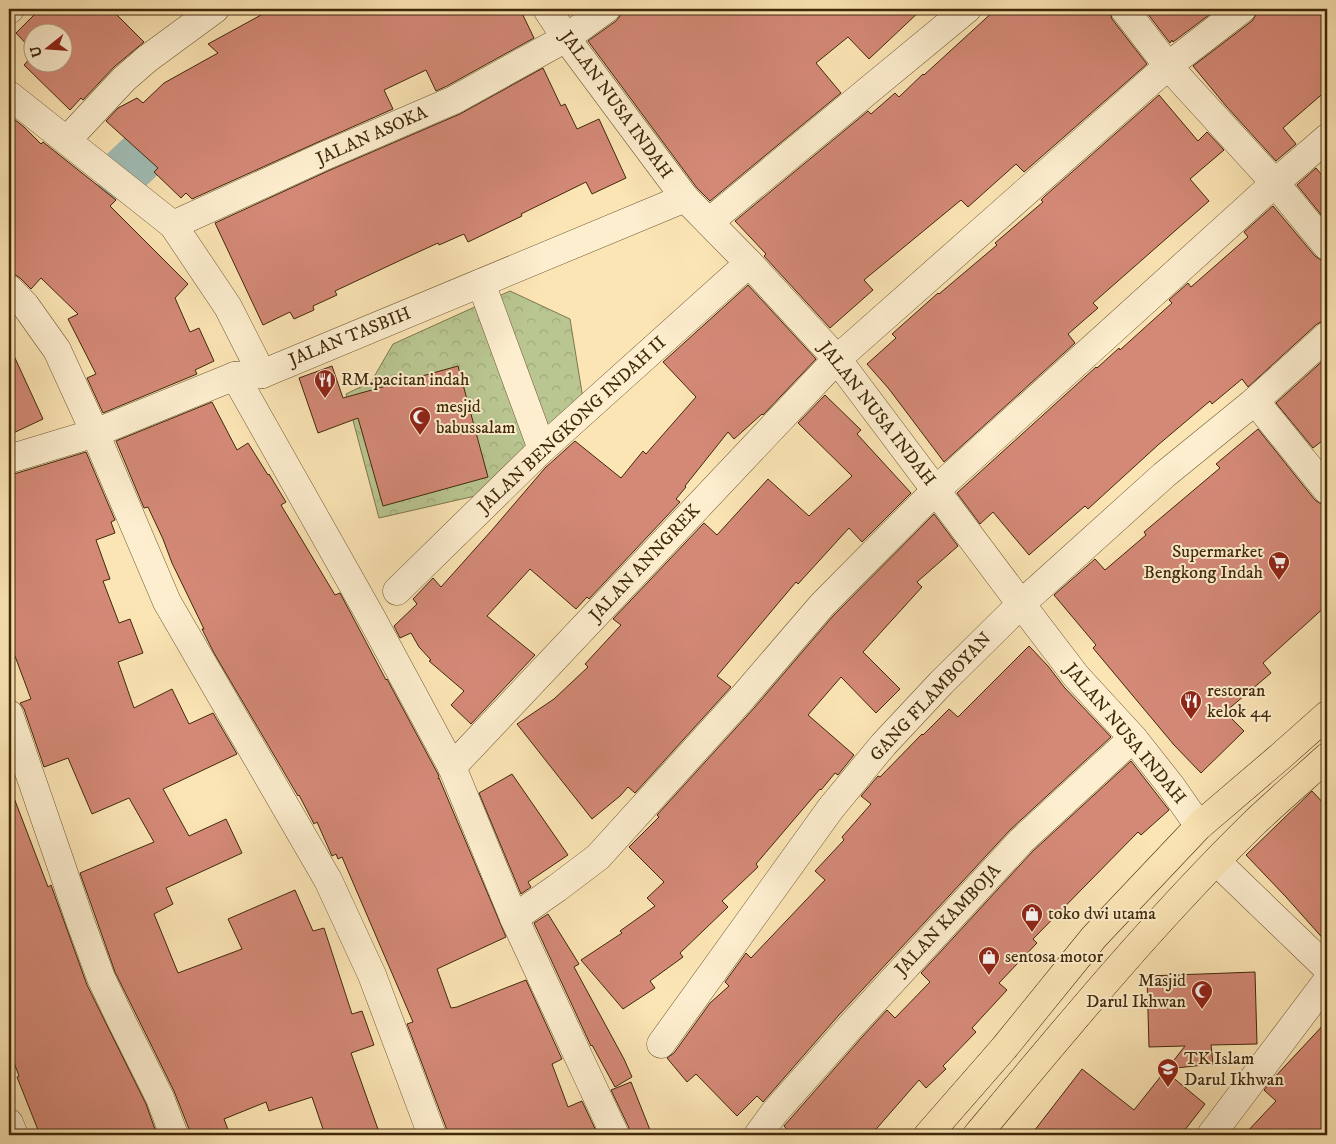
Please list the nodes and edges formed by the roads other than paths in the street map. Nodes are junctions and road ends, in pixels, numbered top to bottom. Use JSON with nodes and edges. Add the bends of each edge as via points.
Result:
{"nodes":[{"id":1,"x":215,"y":9,"type":"edge"},
{"id":2,"x":547,"y":9,"type":"edge"},
{"id":3,"x":606,"y":9,"type":"edge"},
{"id":4,"x":967,"y":9,"type":"edge"},
{"id":5,"x":1124,"y":9,"type":"edge"},
{"id":6,"x":1242,"y":9,"type":"edge"},
{"id":7,"x":566,"y":38,"type":"junction"},
{"id":8,"x":1168,"y":66,"type":"junction"},
{"id":9,"x":9,"y":94,"type":"edge"},
{"id":10,"x":1327,"y":138,"type":"edge"},
{"id":11,"x":68,"y":140,"type":"junction"},
{"id":12,"x":1275,"y":183,"type":"junction"},
{"id":13,"x":685,"y":198,"type":"junction"},
{"id":14,"x":710,"y":222,"type":"junction"},
{"id":15,"x":173,"y":225,"type":"junction"},
{"id":16,"x":1327,"y":246,"type":"edge"},
{"id":17,"x":749,"y":262,"type":"junction"},
{"id":18,"x":481,"y":283,"type":"junction"},
{"id":19,"x":9,"y":289,"type":"edge"},
{"id":20,"x":1327,"y":336,"type":"edge"},
{"id":21,"x":838,"y":359,"type":"junction"},
{"id":22,"x":262,"y":374,"type":"junction"},
{"id":23,"x":235,"y":376,"type":"junction"},
{"id":24,"x":1255,"y":401,"type":"junction"},
{"id":25,"x":95,"y":433,"type":"junction"},
{"id":26,"x":542,"y":449,"type":"junction"},
{"id":27,"x":9,"y":460,"type":"edge"},
{"id":28,"x":936,"y":490,"type":"junction"},
{"id":29,"x":1327,"y":490,"type":"edge"},
{"id":30,"x":398,"y":591,"type":"dead end"},
{"id":31,"x":1021,"y":604,"type":"junction"},
{"id":32,"x":9,"y":714,"type":"edge"},
{"id":33,"x":1327,"y":715,"type":"edge"},
{"id":34,"x":1133,"y":738,"type":"junction"},
{"id":35,"x":1327,"y":757,"type":"edge"},
{"id":36,"x":452,"y":767,"type":"junction"},
{"id":37,"x":1199,"y":826,"type":"junction"},
{"id":38,"x":1216,"y":862,"type":"junction"},
{"id":39,"x":514,"y":918,"type":"junction"},
{"id":40,"x":1327,"y":968,"type":"edge"},
{"id":41,"x":1327,"y":981,"type":"edge"},
{"id":42,"x":661,"y":1044,"type":"dead end"},
{"id":43,"x":9,"y":1123,"type":"edge"},
{"id":44,"x":14,"y":1135,"type":"edge"},
{"id":45,"x":174,"y":1135,"type":"edge"},
{"id":46,"x":432,"y":1135,"type":"edge"},
{"id":47,"x":615,"y":1135,"type":"edge"},
{"id":48,"x":758,"y":1135,"type":"edge"},
{"id":49,"x":928,"y":1135,"type":"edge"},
{"id":50,"x":977,"y":1135,"type":"edge"},
{"id":51,"x":1211,"y":1135,"type":"edge"}],
"edges":[{"from":1,"to":11,"type":"street","via":[[124,79]]},
{"from":2,"to":7,"type":"street","name":"JALAN NUSA INDAH"},
{"from":3,"to":7,"type":"street","name":"JALAN ASOKA"},
{"from":4,"to":14,"type":"street"},
{"from":5,"to":8,"type":"street"},
{"from":6,"to":8,"type":"street","name":"JALAN ANNGREK"},
{"from":7,"to":13,"type":"street","name":"JALAN NUSA INDAH"},
{"from":7,"to":15,"type":"street","name":"JALAN ASOKA","via":[[454,100]]},
{"from":8,"to":12,"type":"street"},
{"from":8,"to":21,"type":"street","name":"JALAN ANNGREK"},
{"from":9,"to":11,"type":"street"},
{"from":10,"to":12,"type":"street"},
{"from":11,"to":15,"type":"street"},
{"from":12,"to":16,"type":"street"},
{"from":12,"to":28,"type":"street"},
{"from":13,"to":14,"type":"street","name":"JALAN NUSA INDAH"},
{"from":13,"to":18,"type":"street","name":"JALAN TASBIH"},
{"from":14,"to":17,"type":"street","name":"JALAN NUSA INDAH"},
{"from":15,"to":22,"type":"street","via":[[228,307]]},
{"from":17,"to":21,"type":"street","name":"JALAN NUSA INDAH"},
{"from":17,"to":26,"type":"street","name":"JALAN BENGKONG INDAH II"},
{"from":18,"to":22,"type":"street","name":"JALAN TASBIH"},
{"from":18,"to":26,"type":"street"},
{"from":19,"to":25,"type":"street","via":[[26,305],[57,350]]},
{"from":20,"to":24,"type":"street","name":"GANG FLAMBOYAN"},
{"from":21,"to":28,"type":"street","name":"JALAN NUSA INDAH"},
{"from":21,"to":36,"type":"street","name":"JALAN ANNGREK"},
{"from":22,"to":23,"type":"street","name":"JALAN TASBIH"},
{"from":23,"to":25,"type":"street","name":"JALAN TASBIH"},
{"from":23,"to":36,"type":"street"},
{"from":24,"to":29,"type":"street"},
{"from":24,"to":31,"type":"street","name":"GANG FLAMBOYAN","via":[[1164,475]]},
{"from":25,"to":27,"type":"street","name":"JALAN TASBIH"},
{"from":25,"to":46,"type":"street","via":[[167,602],[328,880],[372,974]]},
{"from":26,"to":30,"type":"street","name":"JALAN BENGKONG INDAH II"},
{"from":28,"to":31,"type":"street","name":"JALAN NUSA INDAH"},
{"from":28,"to":39,"type":"street","via":[[822,605],[598,857]]},
{"from":31,"to":34,"type":"street","name":"JALAN NUSA INDAH","via":[[1076,676]]},
{"from":31,"to":42,"type":"street","name":"GANG FLAMBOYAN","via":[[883,745],[831,808]]},
{"from":32,"to":45,"type":"street","via":[[78,918]]},
{"from":33,"to":37,"type":"main road"},
{"from":34,"to":37,"type":"street","name":"JALAN NUSA INDAH"},
{"from":34,"to":48,"type":"street","name":"JALAN KAMBOJA","via":[[1021,841],[851,1026]]},
{"from":35,"to":38,"type":"main road"},
{"from":36,"to":39,"type":"street"},
{"from":37,"to":49,"type":"main road","via":[[1094,937]]},
{"from":38,"to":40,"type":"street"},
{"from":38,"to":50,"type":"main road","via":[[1090,999]]},
{"from":39,"to":47,"type":"street"},
{"from":41,"to":51,"type":"street"},
{"from":43,"to":44,"type":"street"}]}
